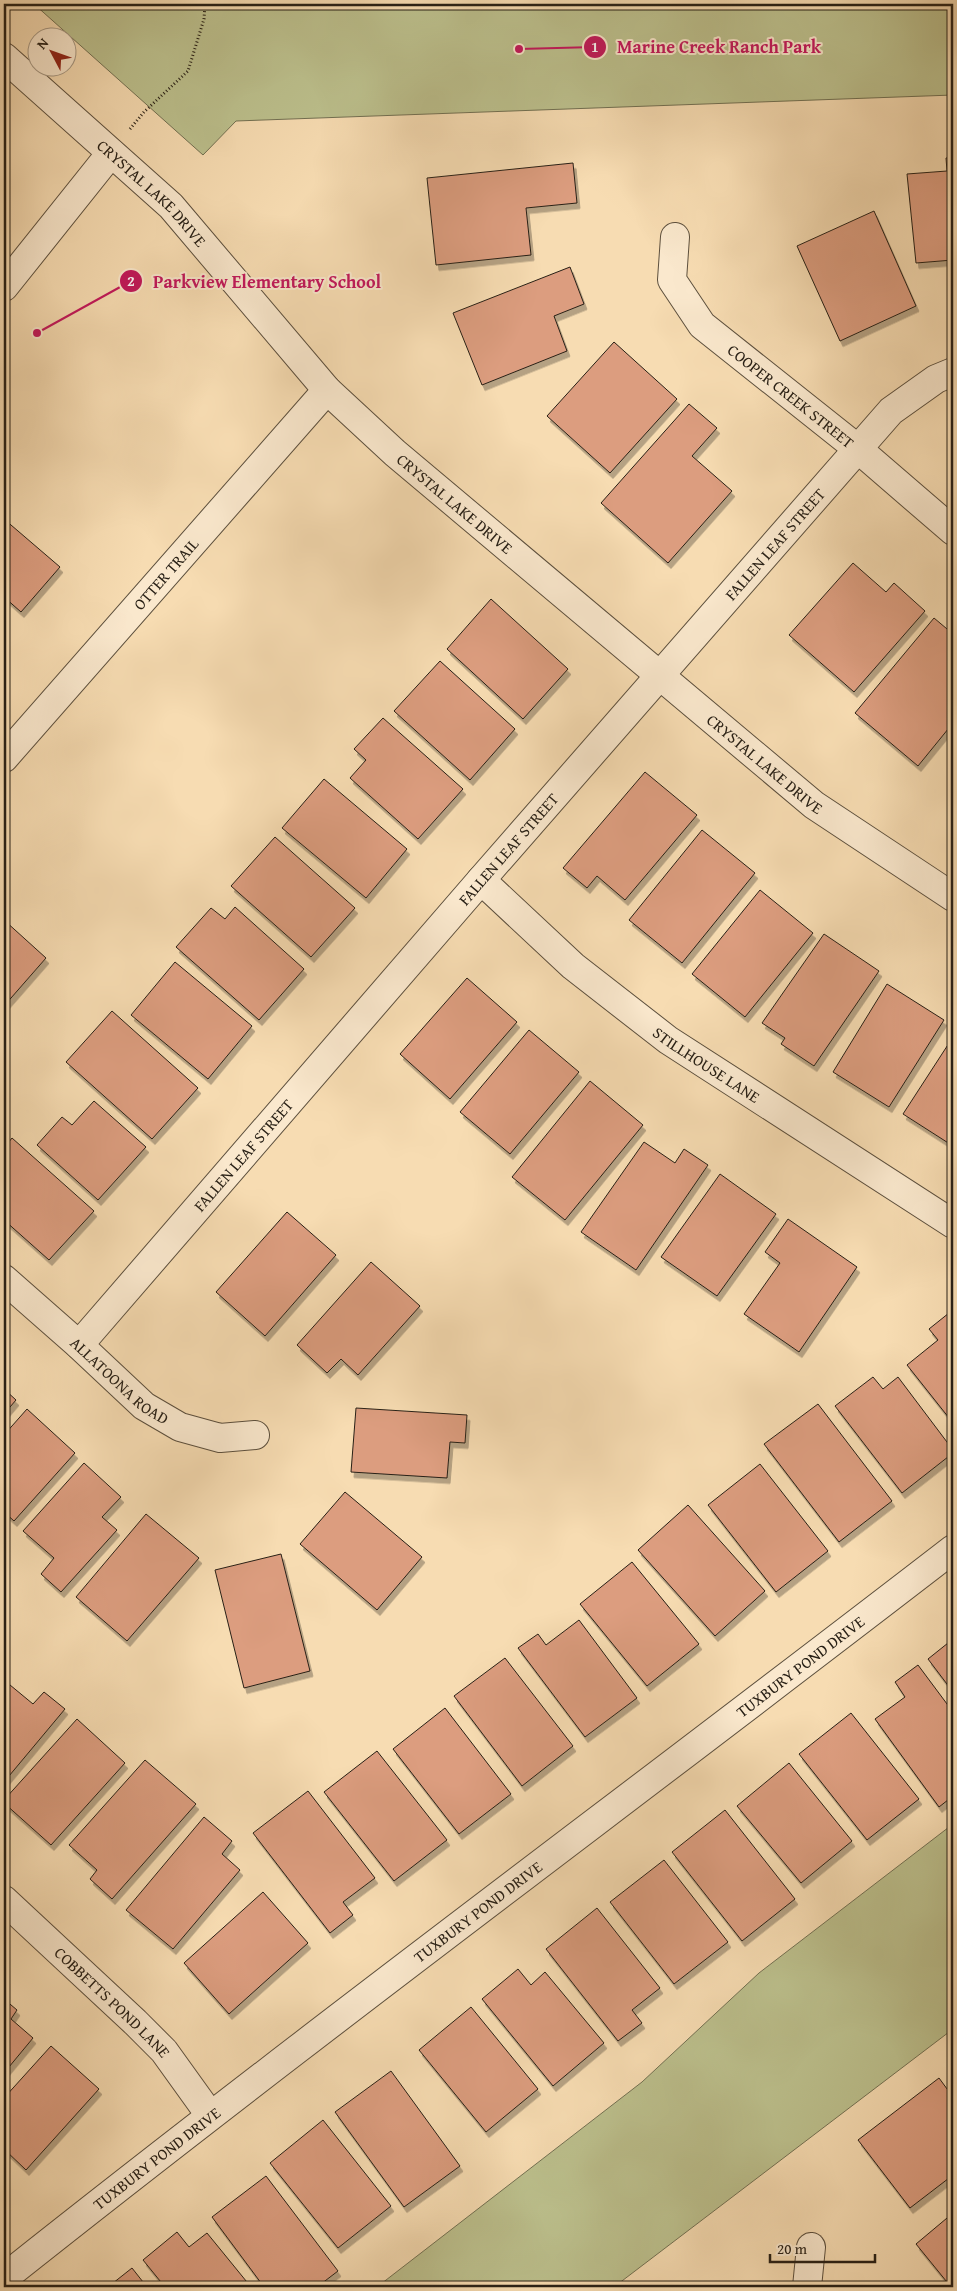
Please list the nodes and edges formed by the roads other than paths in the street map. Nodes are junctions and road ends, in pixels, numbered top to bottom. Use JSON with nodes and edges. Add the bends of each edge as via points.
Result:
{"nodes":[{"id":1,"x":4,"y":57,"type":"edge"},
{"id":2,"x":111,"y":153,"type":"junction"},
{"id":3,"x":675,"y":237,"type":"dead end"},
{"id":4,"x":4,"y":288,"type":"edge"},
{"id":5,"x":953,"y":372,"type":"edge"},
{"id":6,"x":327,"y":390,"type":"junction"},
{"id":7,"x":858,"y":449,"type":"junction"},
{"id":8,"x":953,"y":531,"type":"edge"},
{"id":9,"x":660,"y":676,"type":"junction"},
{"id":10,"x":4,"y":758,"type":"edge"},
{"id":11,"x":481,"y":880,"type":"junction"},
{"id":12,"x":953,"y":897,"type":"edge"},
{"id":13,"x":953,"y":1224,"type":"edge"},
{"id":14,"x":4,"y":1279,"type":"edge"},
{"id":15,"x":80,"y":1345,"type":"junction"},
{"id":16,"x":255,"y":1435,"type":"dead end"},
{"id":17,"x":953,"y":1549,"type":"edge"},
{"id":18,"x":4,"y":1900,"type":"edge"},
{"id":19,"x":210,"y":2115,"type":"junction"},
{"id":20,"x":811,"y":2247,"type":"dead end"},
{"id":21,"x":4,"y":2278,"type":"edge"},
{"id":22,"x":807,"y":2287,"type":"edge"}],
"edges":[{"from":1,"to":2,"type":"street","name":"CRYSTAL LAKE DRIVE"},
{"from":2,"to":4,"type":"street"},
{"from":2,"to":6,"type":"street","name":"CRYSTAL LAKE DRIVE","via":[[171,206]]},
{"from":3,"to":7,"type":"street","name":"COOPER CREEK STREET","via":[[672,280],[702,325]]},
{"from":5,"to":7,"type":"street","name":"FALLEN LEAF STREET","via":[[936,379],[891,412]]},
{"from":6,"to":9,"type":"street","name":"CRYSTAL LAKE DRIVE","via":[[395,453]]},
{"from":6,"to":10,"type":"street","name":"OTTER TRAIL"},
{"from":7,"to":8,"type":"street","name":"COOPER CREEK STREET"},
{"from":7,"to":9,"type":"street","name":"FALLEN LEAF STREET"},
{"from":9,"to":11,"type":"street","name":"FALLEN LEAF STREET"},
{"from":9,"to":12,"type":"street","name":"CRYSTAL LAKE DRIVE","via":[[814,805]]},
{"from":11,"to":13,"type":"street","name":"STILLHOUSE LANE","via":[[573,966],[668,1040]]},
{"from":11,"to":15,"type":"street","name":"FALLEN LEAF STREET"},
{"from":14,"to":15,"type":"street","name":"ALLATOONA ROAD"},
{"from":15,"to":16,"type":"street","name":"ALLATOONA ROAD","via":[[144,1406],[180,1427],[220,1438]]},
{"from":17,"to":19,"type":"street","name":"TUXBURY POND DRIVE"},
{"from":18,"to":19,"type":"street","name":"COBBETTS POND LANE","via":[[164,2051]]},
{"from":19,"to":21,"type":"street","name":"TUXBURY POND DRIVE"},
{"from":20,"to":22,"type":"street"}]}
